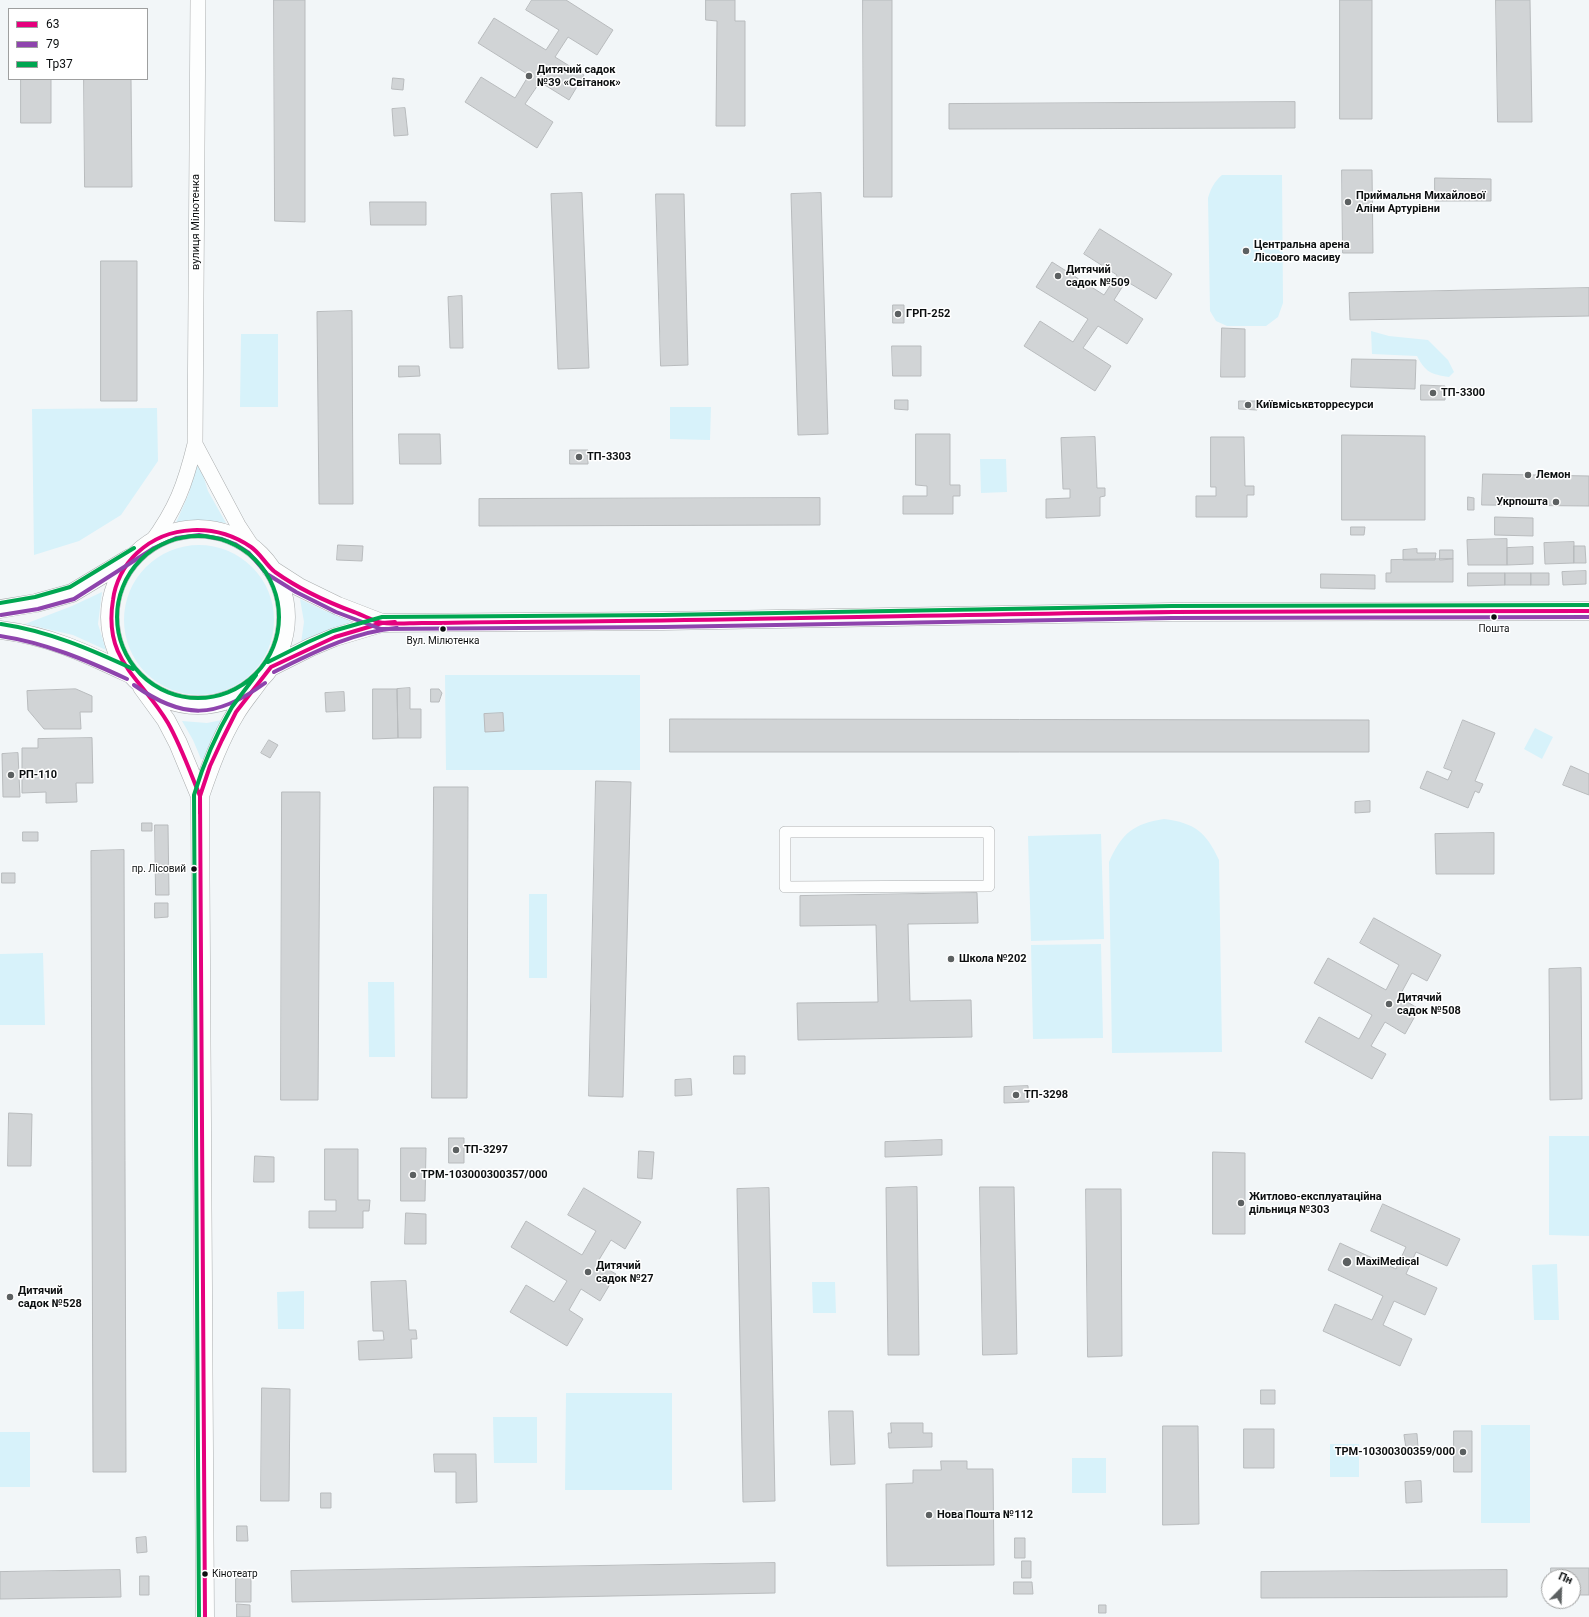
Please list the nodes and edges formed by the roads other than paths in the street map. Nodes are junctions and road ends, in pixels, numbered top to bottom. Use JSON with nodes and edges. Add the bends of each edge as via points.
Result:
{"nodes":[{"id":1,"x":198,"y":0,"type":"edge"},
{"id":2,"x":195,"y":444,"type":"junction"},
{"id":3,"x":144,"y":548,"type":"junction"},
{"id":4,"x":253,"y":548,"type":"junction"},
{"id":5,"x":271,"y":569,"type":"junction"},
{"id":6,"x":0,"y":608,"type":"edge"},
{"id":7,"x":1589,"y":611,"type":"edge"},
{"id":8,"x":382,"y":623,"type":"junction"},
{"id":9,"x":0,"y":630,"type":"edge"},
{"id":10,"x":266,"y":673,"type":"junction"},
{"id":11,"x":133,"y":677,"type":"junction"},
{"id":12,"x":200,"y":796,"type":"junction"},
{"id":13,"x":785,"y":832,"type":"joint"},
{"id":14,"x":205,"y":1617,"type":"edge"}],
"edges":[{"from":1,"to":2,"type":"street","name":"вулиця Мілютенка"},
{"from":2,"to":3,"type":"street","name":"вулиця Мілютенка","via":[[177,503],[167,522]]},
{"from":2,"to":4,"type":"street","name":"вулиця Мілютенка"},
{"from":3,"to":4,"type":"street","via":[[174,532],[199,529],[224,533]]},
{"from":3,"to":6,"type":"street","via":[[72,593],[36,603]]},
{"from":3,"to":11,"type":"street","via":[[126,566],[114,590],[110,616],[114,643],[120,658]]},
{"from":4,"to":5,"type":"street"},
{"from":5,"to":8,"type":"street","via":[[300,588]]},
{"from":5,"to":10,"type":"street","via":[[282,591],[286,616],[283,640]]},
{"from":7,"to":8,"type":"street","via":[[1304,611]]},
{"from":8,"to":10,"type":"street","via":[[317,644]]},
{"from":9,"to":11,"type":"street","via":[[54,640]]},
{"from":10,"to":11,"type":"street","via":[[246,691],[223,702],[198,705],[173,701],[150,691]]},
{"from":10,"to":12,"type":"street","via":[[236,712],[210,766]]},
{"from":11,"to":12,"type":"street","via":[[166,720]]},
{"from":12,"to":14,"type":"street"},
{"from":13,"to":13,"type":"street","via":[[989,832],[989,886],[785,886]]}]}
